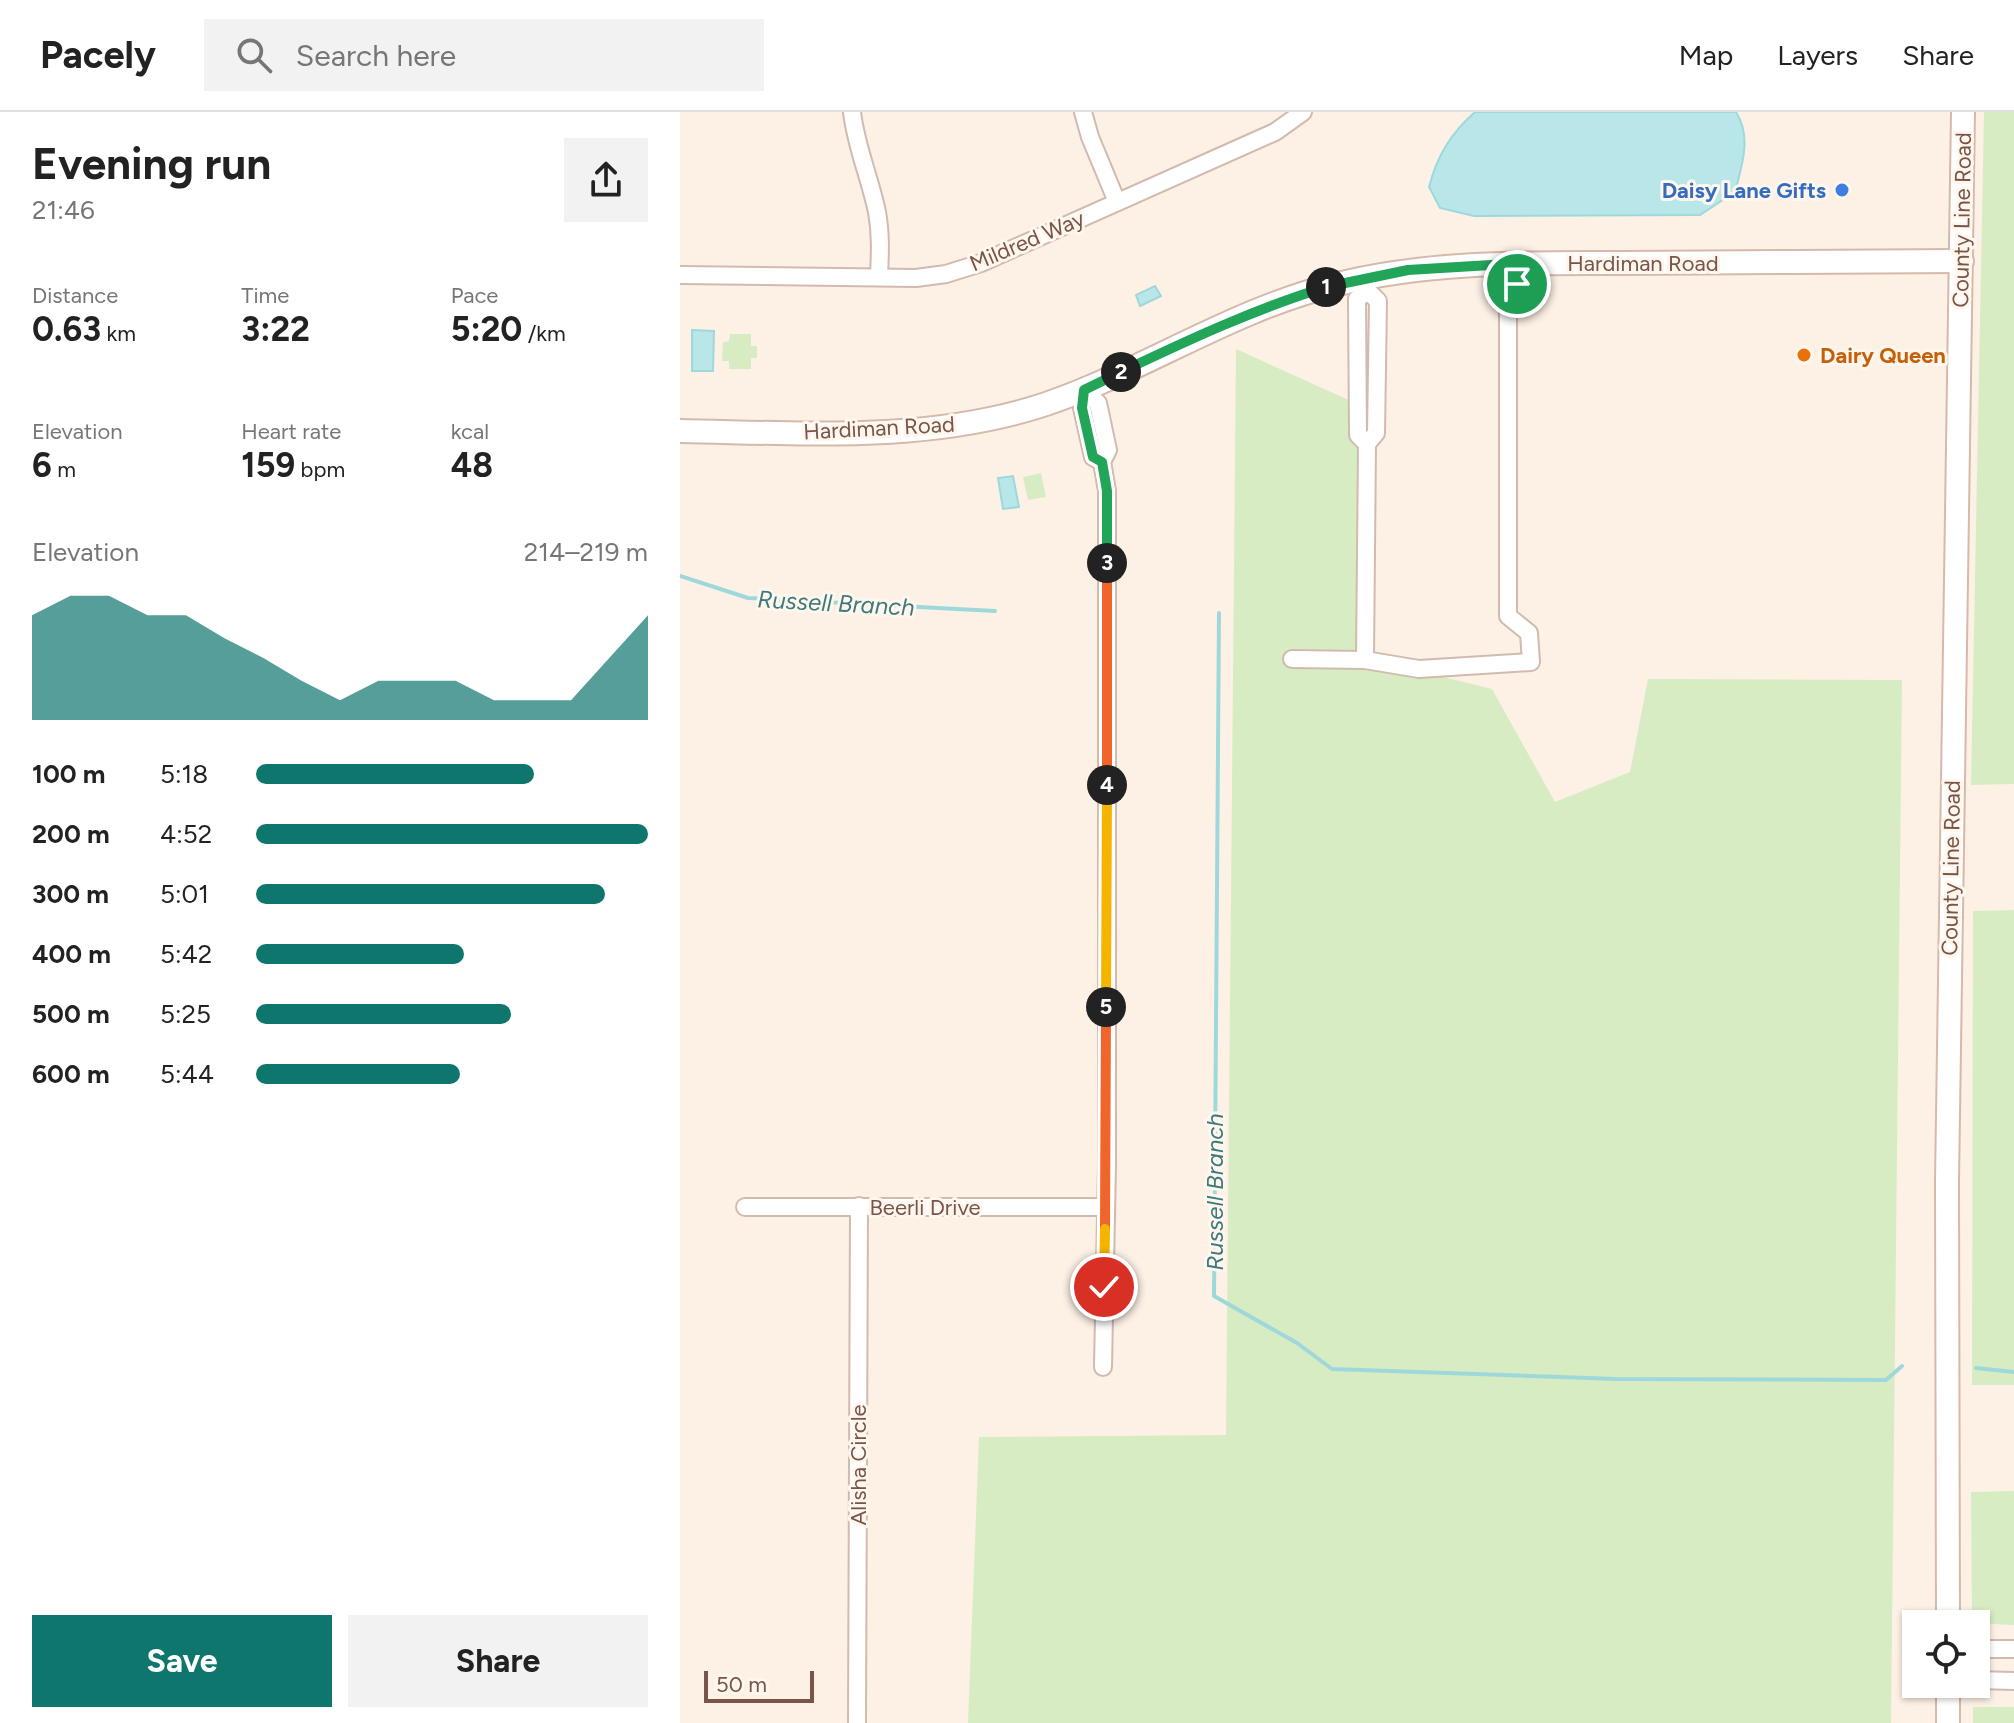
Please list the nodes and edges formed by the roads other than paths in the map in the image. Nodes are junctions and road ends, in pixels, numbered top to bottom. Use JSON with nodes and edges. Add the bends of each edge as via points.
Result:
{"nodes":[{"id":1,"x":852,"y":112,"type":"edge"},
{"id":2,"x":1083,"y":112,"type":"edge"},
{"id":3,"x":1303,"y":112,"type":"edge"},
{"id":4,"x":1963,"y":112,"type":"edge"},
{"id":5,"x":1117,"y":202,"type":"junction"},
{"id":6,"x":1962,"y":261,"type":"junction"},
{"id":7,"x":1524,"y":263,"type":"junction"},
{"id":8,"x":1496,"y":264,"type":"junction"},
{"id":9,"x":680,"y":275,"type":"edge"},
{"id":10,"x":879,"y":276,"type":"junction"},
{"id":11,"x":1368,"y":285,"type":"junction"},
{"id":12,"x":1508,"y":300,"type":"junction"},
{"id":13,"x":1084,"y":390,"type":"junction"},
{"id":14,"x":680,"y":431,"type":"edge"},
{"id":15,"x":1292,"y":659,"type":"dead end"},
{"id":16,"x":1365,"y":660,"type":"junction"},
{"id":17,"x":859,"y":1206,"type":"junction"},
{"id":18,"x":745,"y":1207,"type":"dead end"},
{"id":19,"x":1105,"y":1207,"type":"junction"},
{"id":20,"x":1103,"y":1367,"type":"dead end"},
{"id":21,"x":1948,"y":1610,"type":"edge"},
{"id":22,"x":1990,"y":1649,"type":"edge"},
{"id":23,"x":2014,"y":1649,"type":"edge"},
{"id":24,"x":1990,"y":1680,"type":"edge"},
{"id":25,"x":2014,"y":1681,"type":"edge"},
{"id":26,"x":1948,"y":1698,"type":"edge"},
{"id":27,"x":857,"y":1723,"type":"edge"},
{"id":28,"x":1948,"y":1723,"type":"edge"}],
"edges":[{"from":1,"to":10,"type":"street","via":[[877,210]]},
{"from":2,"to":5,"type":"street"},
{"from":3,"to":5,"type":"street","name":"Mildred Way","via":[[1275,132]]},
{"from":4,"to":6,"type":"main road","name":"County Line Road"},
{"from":5,"to":10,"type":"street","name":"Mildred Way","via":[[946,274]]},
{"from":6,"to":7,"type":"main road","name":"Hardiman Road"},
{"from":6,"to":21,"type":"main road","name":"County Line Road","via":[[1947,1181]]},
{"from":7,"to":8,"type":"main road","name":"Hardiman Road"},
{"from":7,"to":12,"type":"street"},
{"from":8,"to":11,"type":"main road","name":"Hardiman Road","via":[[1408,270]]},
{"from":8,"to":12,"type":"street"},
{"from":9,"to":10,"type":"street","name":"Mildred Way"},
{"from":11,"to":13,"type":"main road","name":"Hardiman Road","via":[[1338,283],[1278,303]]},
{"from":11,"to":16,"type":"street","via":[[1357,299],[1358,435],[1367,444]]},
{"from":12,"to":16,"type":"street","via":[[1508,616],[1529,633],[1531,662],[1419,669]]},
{"from":13,"to":14,"type":"main road","name":"Hardiman Road","via":[[993,419],[933,429]]},
{"from":13,"to":19,"type":"street","via":[[1098,403],[1108,450],[1102,462],[1107,491]]},
{"from":15,"to":16,"type":"street"},
{"from":17,"to":18,"type":"street","name":"Beerli Drive"},
{"from":17,"to":19,"type":"street","name":"Beerli Drive"},
{"from":17,"to":27,"type":"street","name":"Alisha Circle"},
{"from":19,"to":20,"type":"street"},
{"from":22,"to":23,"type":"street"},
{"from":24,"to":25,"type":"street"},
{"from":26,"to":28,"type":"main road"}]}
